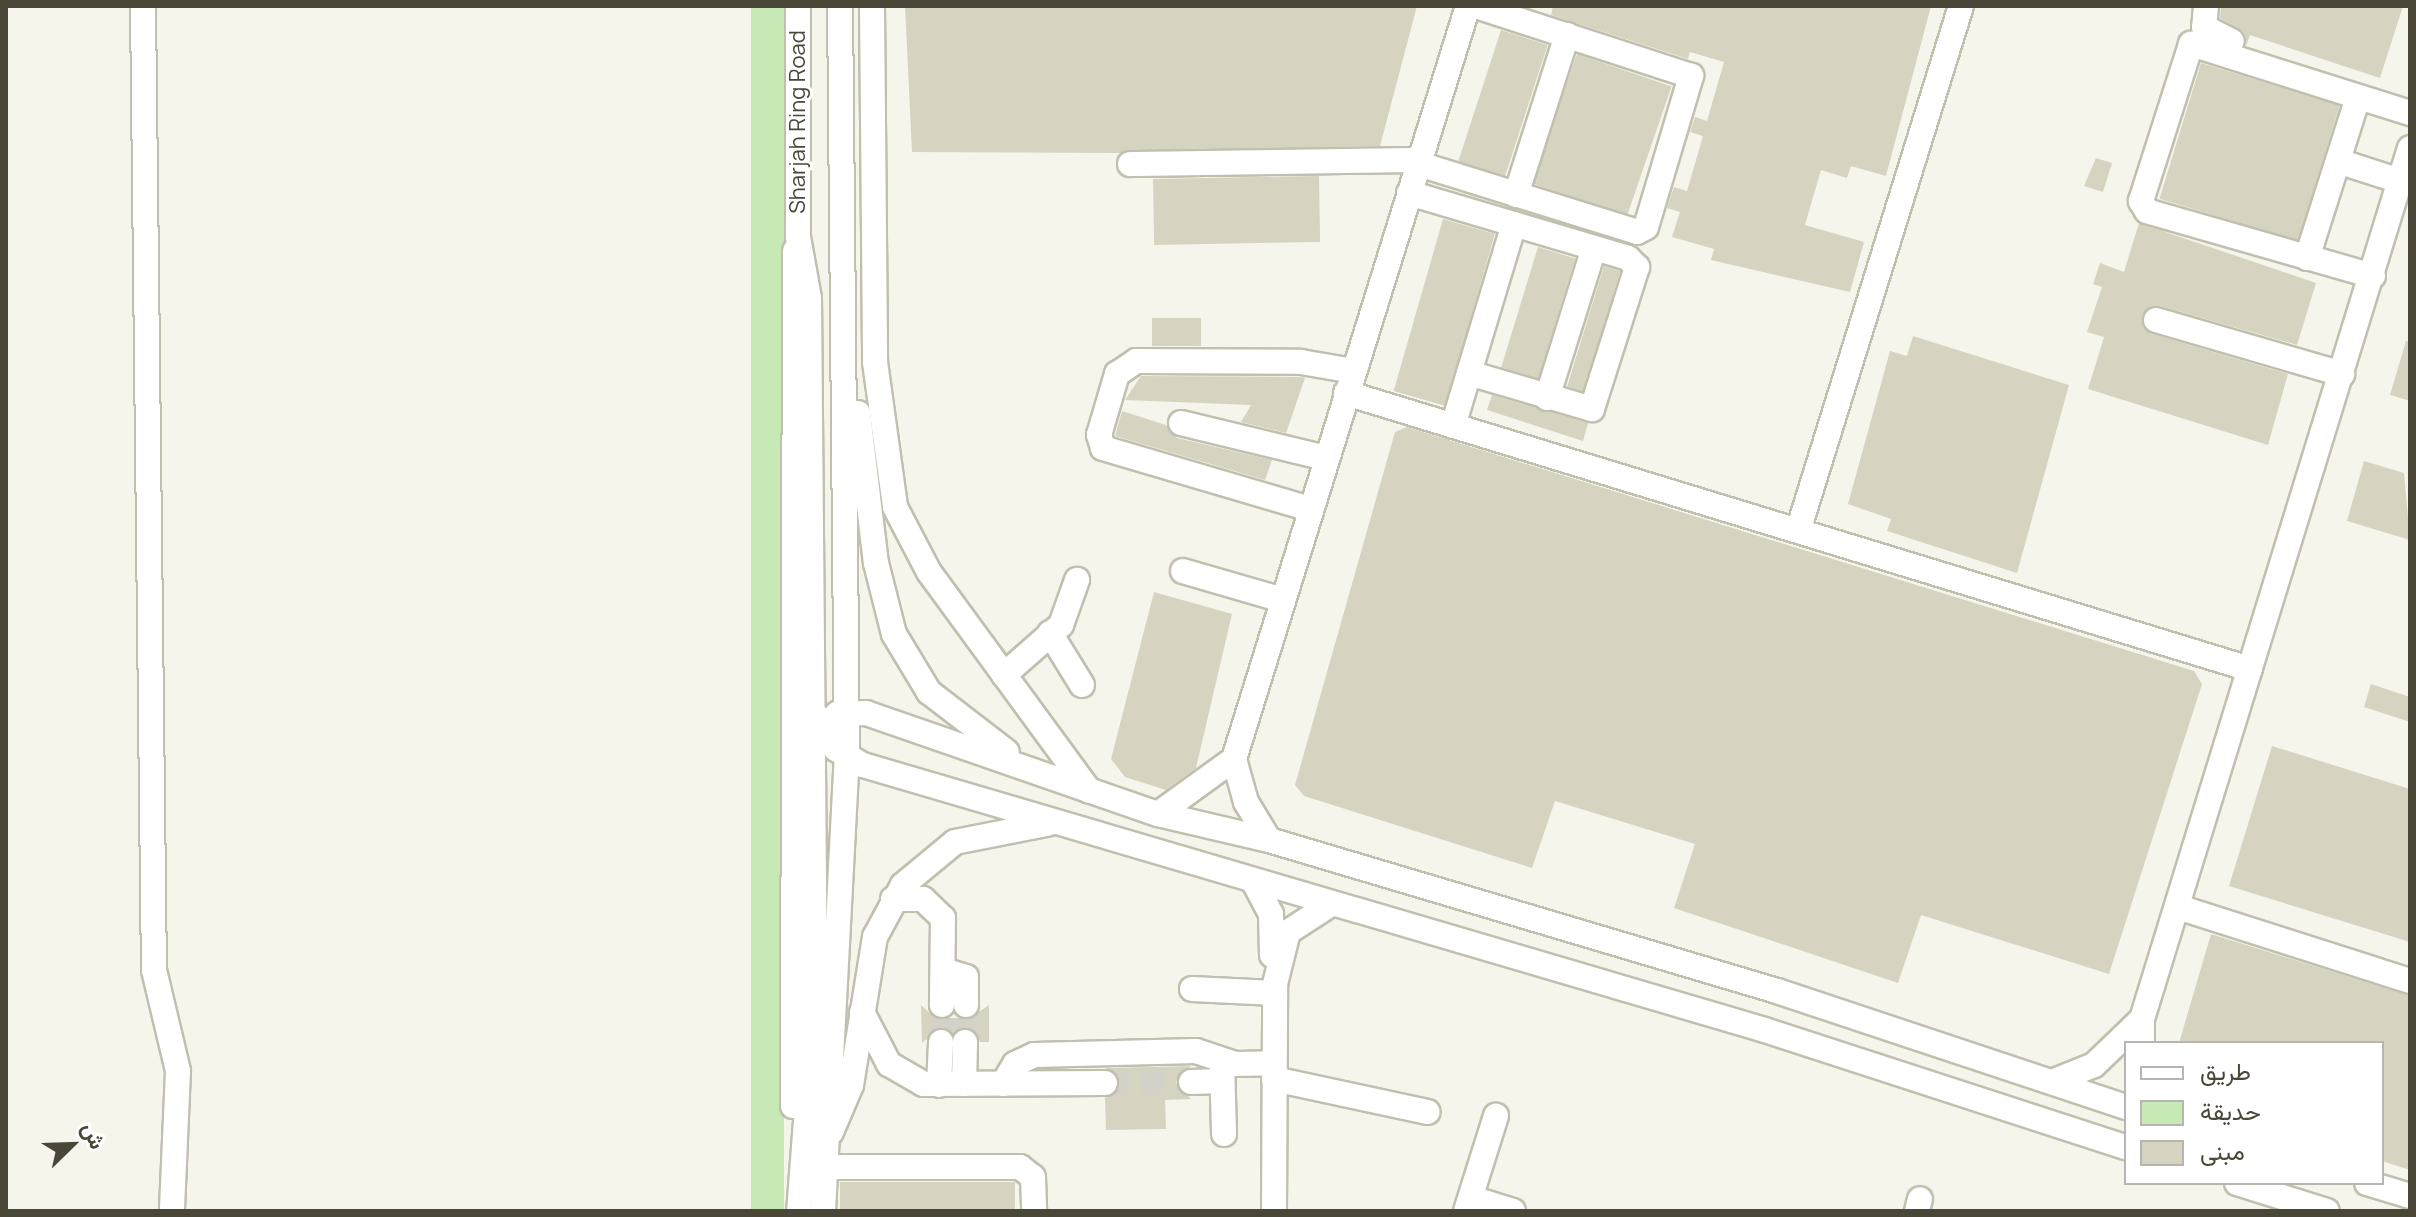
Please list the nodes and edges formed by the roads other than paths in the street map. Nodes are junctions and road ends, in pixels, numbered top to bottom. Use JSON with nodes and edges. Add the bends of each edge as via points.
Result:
{"nodes":[{"id":1,"x":143,"y":6,"type":"edge"},
{"id":2,"x":798,"y":6,"type":"edge"},
{"id":3,"x":840,"y":6,"type":"edge"},
{"id":4,"x":872,"y":6,"type":"edge"},
{"id":5,"x":1468,"y":6,"type":"edge"},
{"id":6,"x":1476,"y":6,"type":"edge"},
{"id":7,"x":1961,"y":6,"type":"edge"},
{"id":8,"x":2206,"y":6,"type":"edge"},
{"id":9,"x":1567,"y":35,"type":"junction"},
{"id":10,"x":2410,"y":96,"type":"edge"},
{"id":11,"x":2358,"y":97,"type":"junction"},
{"id":12,"x":2410,"y":113,"type":"edge"},
{"id":13,"x":2410,"y":148,"type":"edge"},
{"id":14,"x":2338,"y":161,"type":"junction"},
{"id":15,"x":1419,"y":162,"type":"junction"},
{"id":16,"x":1130,"y":164,"type":"dead end"},
{"id":17,"x":2400,"y":181,"type":"junction"},
{"id":18,"x":1409,"y":193,"type":"junction"},
{"id":19,"x":1516,"y":195,"type":"junction"},
{"id":20,"x":2141,"y":220,"type":"dead end"},
{"id":21,"x":1514,"y":224,"type":"junction"},
{"id":22,"x":841,"y":236,"type":"junction"},
{"id":23,"x":798,"y":237,"type":"junction"},
{"id":24,"x":1594,"y":248,"type":"junction"},
{"id":25,"x":2307,"y":258,"type":"junction"},
{"id":26,"x":2370,"y":284,"type":"junction"},
{"id":27,"x":2156,"y":320,"type":"dead end"},
{"id":28,"x":1469,"y":373,"type":"junction"},
{"id":29,"x":2342,"y":374,"type":"junction"},
{"id":30,"x":1350,"y":382,"type":"junction"},
{"id":31,"x":1547,"y":398,"type":"junction"},
{"id":32,"x":1181,"y":423,"type":"dead end"},
{"id":33,"x":1453,"y":426,"type":"junction"},
{"id":34,"x":1326,"y":458,"type":"junction"},
{"id":35,"x":1144,"y":475,"type":"dead end"},
{"id":36,"x":1309,"y":515,"type":"junction"},
{"id":37,"x":1798,"y":531,"type":"junction"},
{"id":38,"x":1183,"y":571,"type":"dead end"},
{"id":39,"x":1077,"y":580,"type":"dead end"},
{"id":40,"x":1283,"y":600,"type":"junction"},
{"id":41,"x":1050,"y":633,"type":"junction"},
{"id":42,"x":2250,"y":669,"type":"junction"},
{"id":43,"x":1004,"y":675,"type":"junction"},
{"id":44,"x":1082,"y":685,"type":"dead end"},
{"id":45,"x":848,"y":712,"type":"junction"},
{"id":46,"x":816,"y":726,"type":"junction"},
{"id":47,"x":847,"y":757,"type":"junction"},
{"id":48,"x":1234,"y":759,"type":"junction"},
{"id":49,"x":1055,"y":778,"type":"junction"},
{"id":50,"x":1089,"y":791,"type":"junction"},
{"id":51,"x":1158,"y":814,"type":"junction"},
{"id":52,"x":1075,"y":825,"type":"junction"},
{"id":53,"x":1269,"y":840,"type":"junction"},
{"id":54,"x":1254,"y":882,"type":"junction"},
{"id":55,"x":893,"y":899,"type":"junction"},
{"id":56,"x":1331,"y":904,"type":"junction"},
{"id":57,"x":2178,"y":907,"type":"junction"},
{"id":58,"x":2410,"y":981,"type":"edge"},
{"id":59,"x":1192,"y":989,"type":"dead end"},
{"id":60,"x":1275,"y":989,"type":"junction"},
{"id":61,"x":954,"y":1005,"type":"tunnel mouth"},
{"id":62,"x":862,"y":1012,"type":"junction"},
{"id":63,"x":2142,"y":1031,"type":"edge"},
{"id":64,"x":2124,"y":1044,"type":"edge"},
{"id":65,"x":1222,"y":1071,"type":"junction"},
{"id":66,"x":1274,"y":1071,"type":"junction"},
{"id":67,"x":1191,"y":1082,"type":"tunnel mouth"},
{"id":68,"x":2052,"y":1082,"type":"junction"},
{"id":69,"x":1105,"y":1083,"type":"tunnel mouth"},
{"id":70,"x":964,"y":1084,"type":"junction"},
{"id":71,"x":1003,"y":1084,"type":"junction"},
{"id":72,"x":939,"y":1085,"type":"junction"},
{"id":73,"x":2124,"y":1106,"type":"edge"},
{"id":74,"x":1428,"y":1112,"type":"dead end"},
{"id":75,"x":1496,"y":1116,"type":"dead end"},
{"id":76,"x":1224,"y":1134,"type":"dead end"},
{"id":77,"x":825,"y":1140,"type":"junction"},
{"id":78,"x":2124,"y":1146,"type":"edge"},
{"id":79,"x":824,"y":1167,"type":"junction"},
{"id":80,"x":2243,"y":1185,"type":"edge"},
{"id":81,"x":2374,"y":1185,"type":"edge"},
{"id":82,"x":2410,"y":1196,"type":"edge"},
{"id":83,"x":1468,"y":1204,"type":"edge"},
{"id":84,"x":172,"y":1211,"type":"edge"},
{"id":85,"x":798,"y":1211,"type":"edge"},
{"id":86,"x":823,"y":1211,"type":"edge"},
{"id":87,"x":1034,"y":1211,"type":"edge"},
{"id":88,"x":1274,"y":1211,"type":"edge"},
{"id":89,"x":1513,"y":1211,"type":"edge"},
{"id":90,"x":2327,"y":1211,"type":"edge"}],
"edges":[{"from":1,"to":84,"type":"street","via":[[154,970],[178,1071]]},
{"from":2,"to":23,"type":"street","name":"Sharjah Ring Road"},
{"from":3,"to":22,"type":"street"},
{"from":4,"to":43,"type":"street","via":[[875,362],[886,472],[910,541]]},
{"from":5,"to":15,"type":"street"},
{"from":6,"to":9,"type":"street"},
{"from":7,"to":37,"type":"street"},
{"from":8,"to":10,"type":"street","via":[[2204,27],[2215,35]]},
{"from":9,"to":19,"type":"street"},
{"from":9,"to":19,"type":"street","via":[[1688,72],[1693,87],[1644,230]]},
{"from":11,"to":12,"type":"street"},
{"from":11,"to":14,"type":"street"},
{"from":11,"to":25,"type":"street","via":[[2200,44],[2186,49],[2141,207]]},
{"from":13,"to":17,"type":"street"},
{"from":14,"to":17,"type":"street"},
{"from":14,"to":25,"type":"street"},
{"from":15,"to":16,"type":"street"},
{"from":15,"to":18,"type":"street"},
{"from":15,"to":19,"type":"street"},
{"from":17,"to":26,"type":"street"},
{"from":18,"to":21,"type":"street"},
{"from":18,"to":30,"type":"street"},
{"from":20,"to":26,"type":"street"},
{"from":21,"to":24,"type":"street"},
{"from":21,"to":28,"type":"street"},
{"from":22,"to":45,"type":"street"},
{"from":22,"to":49,"type":"street","via":[[863,472],[894,634],[929,692],[962,723]]},
{"from":23,"to":46,"type":"street","via":[[809,298]]},
{"from":23,"to":85,"type":"street","via":[[790,299]]},
{"from":24,"to":31,"type":"street"},
{"from":24,"to":31,"type":"street","via":[[1637,267],[1596,403],[1588,410]]},
{"from":25,"to":26,"type":"street"},
{"from":26,"to":29,"type":"street"},
{"from":27,"to":29,"type":"street"},
{"from":28,"to":31,"type":"street"},
{"from":28,"to":33,"type":"street"},
{"from":29,"to":42,"type":"street"},
{"from":30,"to":33,"type":"street"},
{"from":30,"to":34,"type":"street"},
{"from":30,"to":36,"type":"street","via":[[1301,362],[1136,361],[1117,374],[1099,435],[1103,448]]},
{"from":32,"to":34,"type":"street"},
{"from":33,"to":37,"type":"street"},
{"from":34,"to":36,"type":"street"},
{"from":35,"to":36,"type":"street"},
{"from":36,"to":40,"type":"street"},
{"from":37,"to":42,"type":"street"},
{"from":38,"to":40,"type":"street"},
{"from":39,"to":41,"type":"street","via":[[1063,621]]},
{"from":40,"to":48,"type":"street"},
{"from":41,"to":43,"type":"street"},
{"from":41,"to":44,"type":"street"},
{"from":42,"to":57,"type":"street"},
{"from":43,"to":50,"type":"street"},
{"from":45,"to":46,"type":"street"},
{"from":45,"to":47,"type":"street"},
{"from":45,"to":49,"type":"street"},
{"from":46,"to":47,"type":"street"},
{"from":46,"to":85,"type":"street","via":[[815,1004]]},
{"from":47,"to":52,"type":"street"},
{"from":47,"to":77,"type":"street","via":[[841,969]]},
{"from":48,"to":51,"type":"street"},
{"from":48,"to":53,"type":"street","via":[[1246,802]]},
{"from":49,"to":50,"type":"street"},
{"from":50,"to":51,"type":"street"},
{"from":51,"to":53,"type":"street"},
{"from":52,"to":54,"type":"street"},
{"from":52,"to":55,"type":"street","via":[[1020,824],[955,842],[924,862]]},
{"from":53,"to":68,"type":"street"},
{"from":54,"to":56,"type":"street"},
{"from":54,"to":60,"type":"street","via":[[1271,914]]},
{"from":55,"to":61,"type":"street","via":[[913,896],[938,911],[943,970],[966,977]]},
{"from":55,"to":62,"type":"street","via":[[875,937]]},
{"from":56,"to":60,"type":"street","via":[[1288,932]]},
{"from":56,"to":78,"type":"street","via":[[1779,1035]]},
{"from":57,"to":58,"type":"street"},
{"from":57,"to":63,"type":"street"},
{"from":59,"to":60,"type":"street"},
{"from":60,"to":66,"type":"street"},
{"from":62,"to":72,"type":"street","via":[[889,1064],[910,1080]]},
{"from":62,"to":77,"type":"street","via":[[851,1085]]},
{"from":64,"to":68,"type":"street","via":[[2094,1065]]},
{"from":65,"to":66,"type":"street"},
{"from":65,"to":67,"type":"street"},
{"from":65,"to":71,"type":"street","via":[[1196,1051],[1034,1055],[1015,1064]]},
{"from":65,"to":76,"type":"street"},
{"from":66,"to":74,"type":"street"},
{"from":66,"to":88,"type":"street"},
{"from":68,"to":73,"type":"street"},
{"from":69,"to":71,"type":"street"},
{"from":70,"to":71,"type":"street"},
{"from":70,"to":72,"type":"street"},
{"from":70,"to":72,"type":"street","via":[[953,1042]]},
{"from":75,"to":83,"type":"street"},
{"from":77,"to":79,"type":"street"},
{"from":79,"to":86,"type":"street"},
{"from":79,"to":87,"type":"street","via":[[1020,1167],[1033,1177]]},
{"from":80,"to":90,"type":"street"},
{"from":81,"to":82,"type":"street"},
{"from":83,"to":89,"type":"street"}]}
